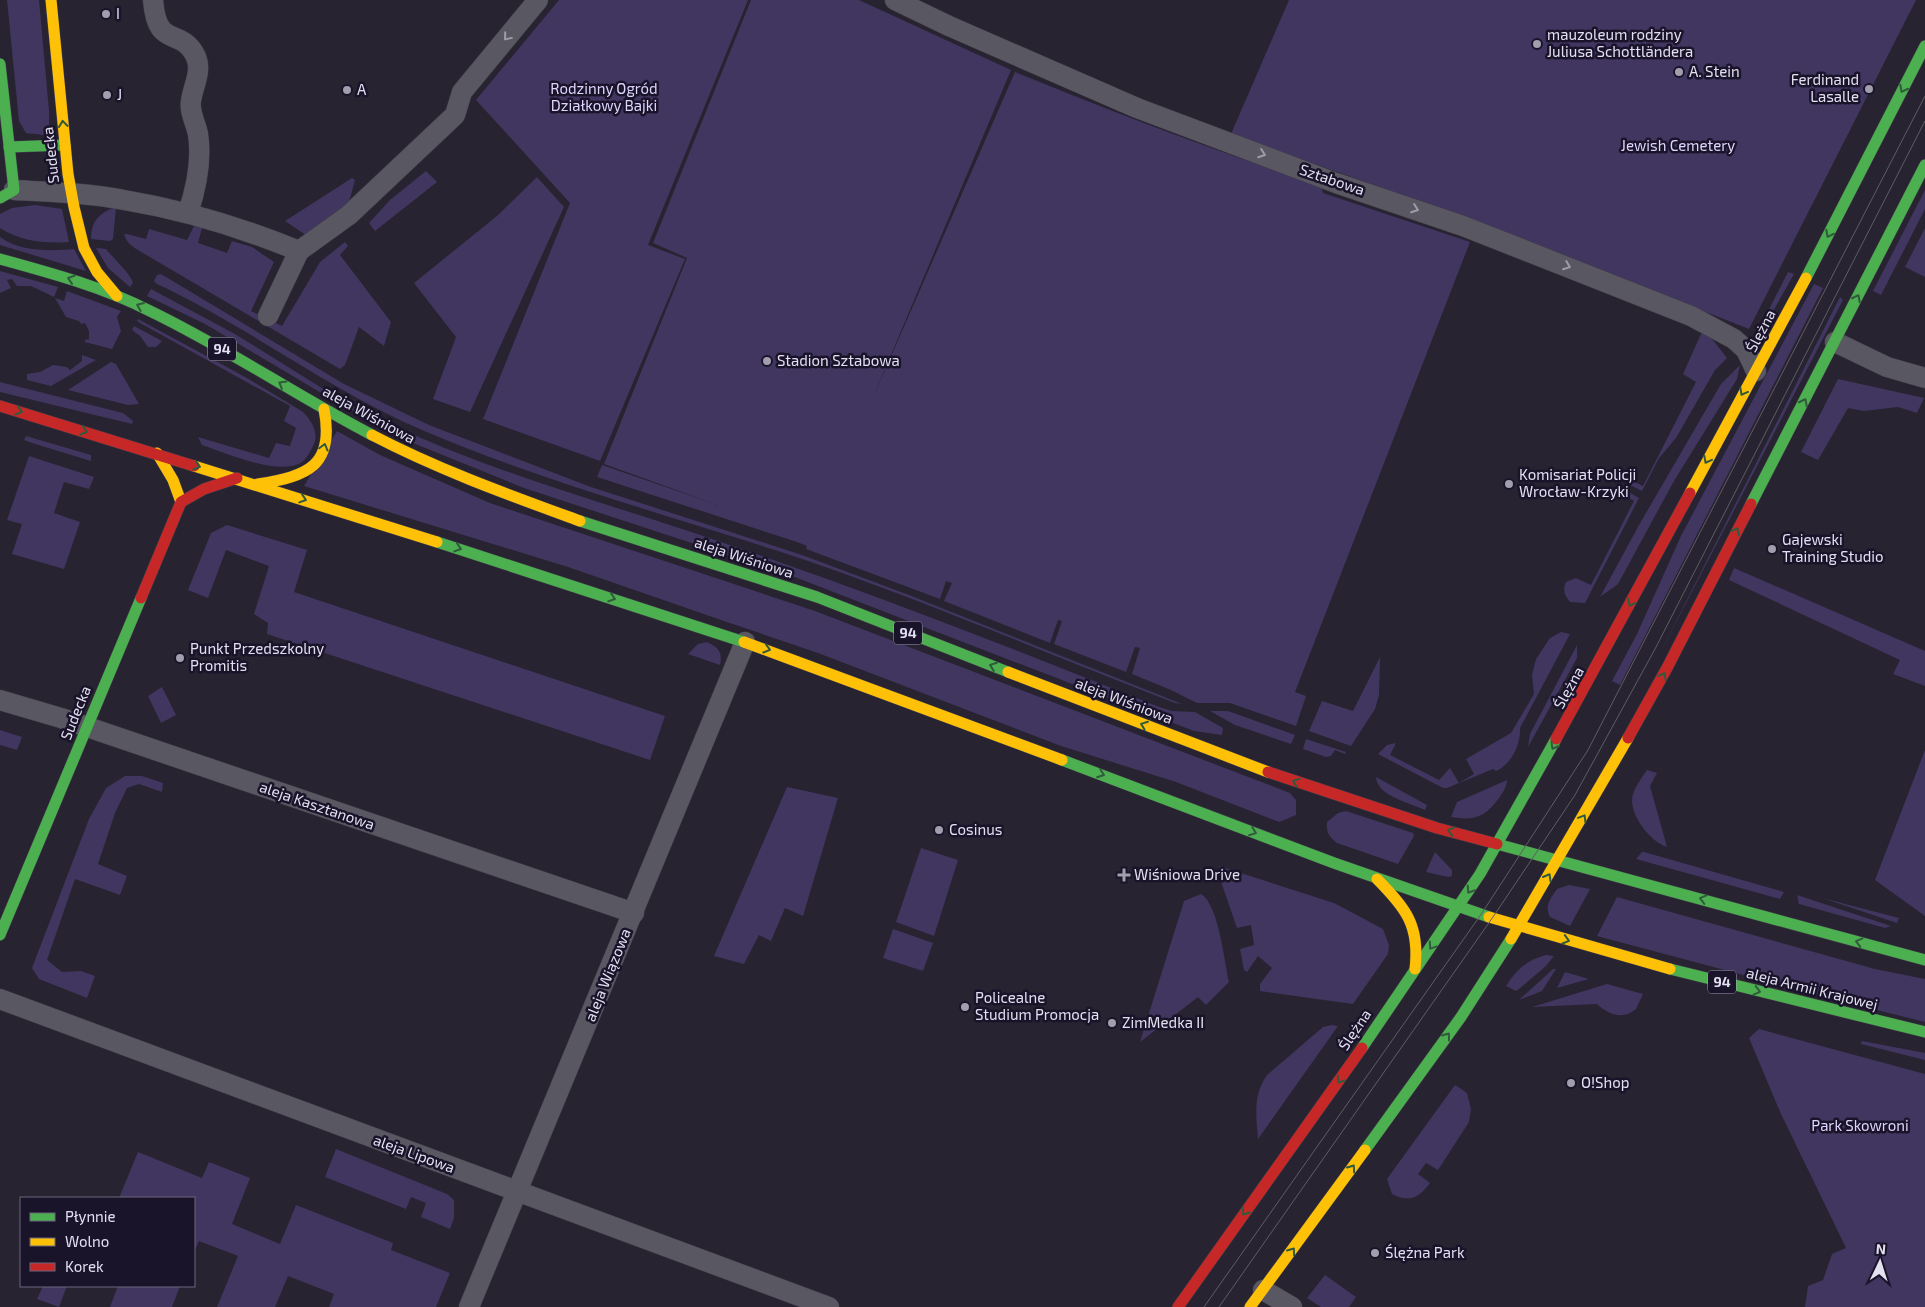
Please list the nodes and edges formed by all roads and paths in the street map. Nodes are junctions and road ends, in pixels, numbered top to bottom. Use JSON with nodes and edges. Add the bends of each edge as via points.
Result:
{"nodes":[{"id":1,"x":51,"y":0,"type":"edge"},
{"id":2,"x":153,"y":0,"type":"edge"},
{"id":3,"x":538,"y":0,"type":"edge"},
{"id":4,"x":895,"y":0,"type":"edge"},
{"id":5,"x":1925,"y":46,"type":"edge"},
{"id":6,"x":0,"y":64,"type":"edge"},
{"id":7,"x":65,"y":145,"type":"junction"},
{"id":8,"x":9,"y":148,"type":"junction"},
{"id":9,"x":1925,"y":165,"type":"edge"},
{"id":10,"x":7,"y":194,"type":"edge"},
{"id":11,"x":71,"y":194,"type":"junction"},
{"id":12,"x":188,"y":213,"type":"junction"},
{"id":13,"x":299,"y":251,"type":"junction"},
{"id":14,"x":0,"y":259,"type":"edge"},
{"id":15,"x":117,"y":296,"type":"junction"},
{"id":16,"x":268,"y":316,"type":"dead end"},
{"id":17,"x":1835,"y":342,"type":"junction"},
{"id":18,"x":1756,"y":370,"type":"junction"},
{"id":19,"x":1925,"y":378,"type":"edge"},
{"id":20,"x":0,"y":406,"type":"edge"},
{"id":21,"x":324,"y":409,"type":"junction"},
{"id":22,"x":157,"y":453,"type":"junction"},
{"id":23,"x":236,"y":478,"type":"junction"},
{"id":24,"x":257,"y":484,"type":"junction"},
{"id":25,"x":180,"y":502,"type":"junction"},
{"id":26,"x":745,"y":642,"type":"junction"},
{"id":27,"x":0,"y":700,"type":"edge"},
{"id":28,"x":86,"y":727,"type":"junction"},
{"id":29,"x":1498,"y":844,"type":"junction"},
{"id":30,"x":1558,"y":860,"type":"junction"},
{"id":31,"x":1377,"y":879,"type":"junction"},
{"id":32,"x":1460,"y":906,"type":"junction"},
{"id":33,"x":634,"y":913,"type":"junction"},
{"id":34,"x":1520,"y":925,"type":"junction"},
{"id":35,"x":0,"y":935,"type":"edge"},
{"id":36,"x":1925,"y":960,"type":"edge"},
{"id":37,"x":1415,"y":969,"type":"junction"},
{"id":38,"x":0,"y":999,"type":"edge"},
{"id":39,"x":1925,"y":1032,"type":"edge"},
{"id":40,"x":519,"y":1191,"type":"junction"},
{"id":41,"x":1263,"y":1290,"type":"junction"},
{"id":42,"x":469,"y":1307,"type":"edge"},
{"id":43,"x":829,"y":1307,"type":"edge"},
{"id":44,"x":1178,"y":1307,"type":"edge"},
{"id":45,"x":1250,"y":1307,"type":"edge"},
{"id":46,"x":1292,"y":1307,"type":"edge"}],
"edges":[{"from":7,"to":1,"type":"main road","name":"Sudecka","one_way":true},
{"from":2,"to":12,"type":"street","via":[[154,19],[161,29],[187,45],[197,60],[190,103],[199,155],[195,190]]},
{"from":3,"to":13,"type":"street","one_way":true,"via":[[462,92],[455,115],[349,215]]},
{"from":4,"to":18,"type":"street","name":"Sztabowa","one_way":true,"via":[[1119,100],[1336,183],[1463,226],[1691,316],[1734,339],[1746,350]]},
{"from":5,"to":18,"type":"main road","name":"Ślężna","one_way":true},
{"from":6,"to":8,"type":"main road"},
{"from":7,"to":8,"type":"main road"},
{"from":7,"to":11,"type":"main road","name":"Sudecka"},
{"from":8,"to":10,"type":"main road"},
{"from":17,"to":9,"type":"main road","one_way":true},
{"from":10,"to":11,"type":"street"},
{"from":11,"to":12,"type":"street","via":[[122,199]]},
{"from":11,"to":15,"type":"main road","name":"Sudecka","via":[[83,245],[97,272]]},
{"from":12,"to":13,"type":"street"},
{"from":13,"to":16,"type":"street"},
{"from":15,"to":14,"type":"main road","name":"aleja Wiśniowa","number":"94","one_way":true},
{"from":21,"to":15,"type":"main road","name":"aleja Wiśniowa","number":"94","one_way":true,"via":[[188,329]]},
{"from":17,"to":19,"type":"street","via":[[1887,367]]},
{"from":30,"to":17,"type":"main road","one_way":true,"via":[[1667,668]]},
{"from":18,"to":29,"type":"main road","name":"Ślężna","one_way":true,"via":[[1593,676]]},
{"from":20,"to":22,"type":"main road","number":"94","one_way":true},
{"from":24,"to":21,"type":"main road","one_way":true,"via":[[307,472],[318,463],[325,447],[327,430]]},
{"from":29,"to":21,"type":"main road","name":"aleja Wiśniowa","number":"94","one_way":true,"via":[[1252,767],[817,597],[497,491],[412,456]]},
{"from":22,"to":23,"type":"main road","number":"94","one_way":true},
{"from":22,"to":25,"type":"main road","via":[[173,480]]},
{"from":23,"to":24,"type":"main road","number":"94"},
{"from":23,"to":25,"type":"main road"},
{"from":24,"to":26,"type":"main road","number":"94","one_way":true},
{"from":25,"to":28,"type":"main road","name":"Sudecka"},
{"from":26,"to":31,"type":"main road","number":"94","one_way":true,"via":[[898,696]]},
{"from":26,"to":33,"type":"street","name":"aleja Wiązowa"},
{"from":27,"to":28,"type":"street","name":"aleja Kasztanowa"},
{"from":28,"to":33,"type":"street","name":"aleja Kasztanowa"},
{"from":28,"to":35,"type":"main road","name":"Sudecka"},
{"from":29,"to":30,"type":"main road","number":"94"},
{"from":29,"to":32,"type":"main road","name":"Ślężna","one_way":true},
{"from":34,"to":30,"type":"main road","one_way":true},
{"from":36,"to":30,"type":"main road","number":"94","one_way":true},
{"from":31,"to":32,"type":"main road","number":"94"},
{"from":31,"to":37,"type":"main road","via":[[1406,910],[1414,925],[1418,944]]},
{"from":32,"to":34,"type":"main road","number":"94"},
{"from":32,"to":37,"type":"main road","name":"Ślężna","one_way":true},
{"from":33,"to":40,"type":"street","name":"aleja Wiązowa"},
{"from":34,"to":39,"type":"main road","name":"aleja Armii Krajowej","number":"94","one_way":true,"via":[[1578,944]]},
{"from":41,"to":34,"type":"main road","one_way":true,"via":[[1460,1018]]},
{"from":37,"to":44,"type":"main road","name":"Ślężna","one_way":true,"via":[[1314,1118]]},
{"from":38,"to":40,"type":"street","name":"aleja Lipowa"},
{"from":40,"to":42,"type":"street","name":"aleja Wiązowa"},
{"from":40,"to":43,"type":"street","name":"aleja Lipowa"},
{"from":41,"to":45,"type":"main road"},
{"from":41,"to":46,"type":"street"}]}
